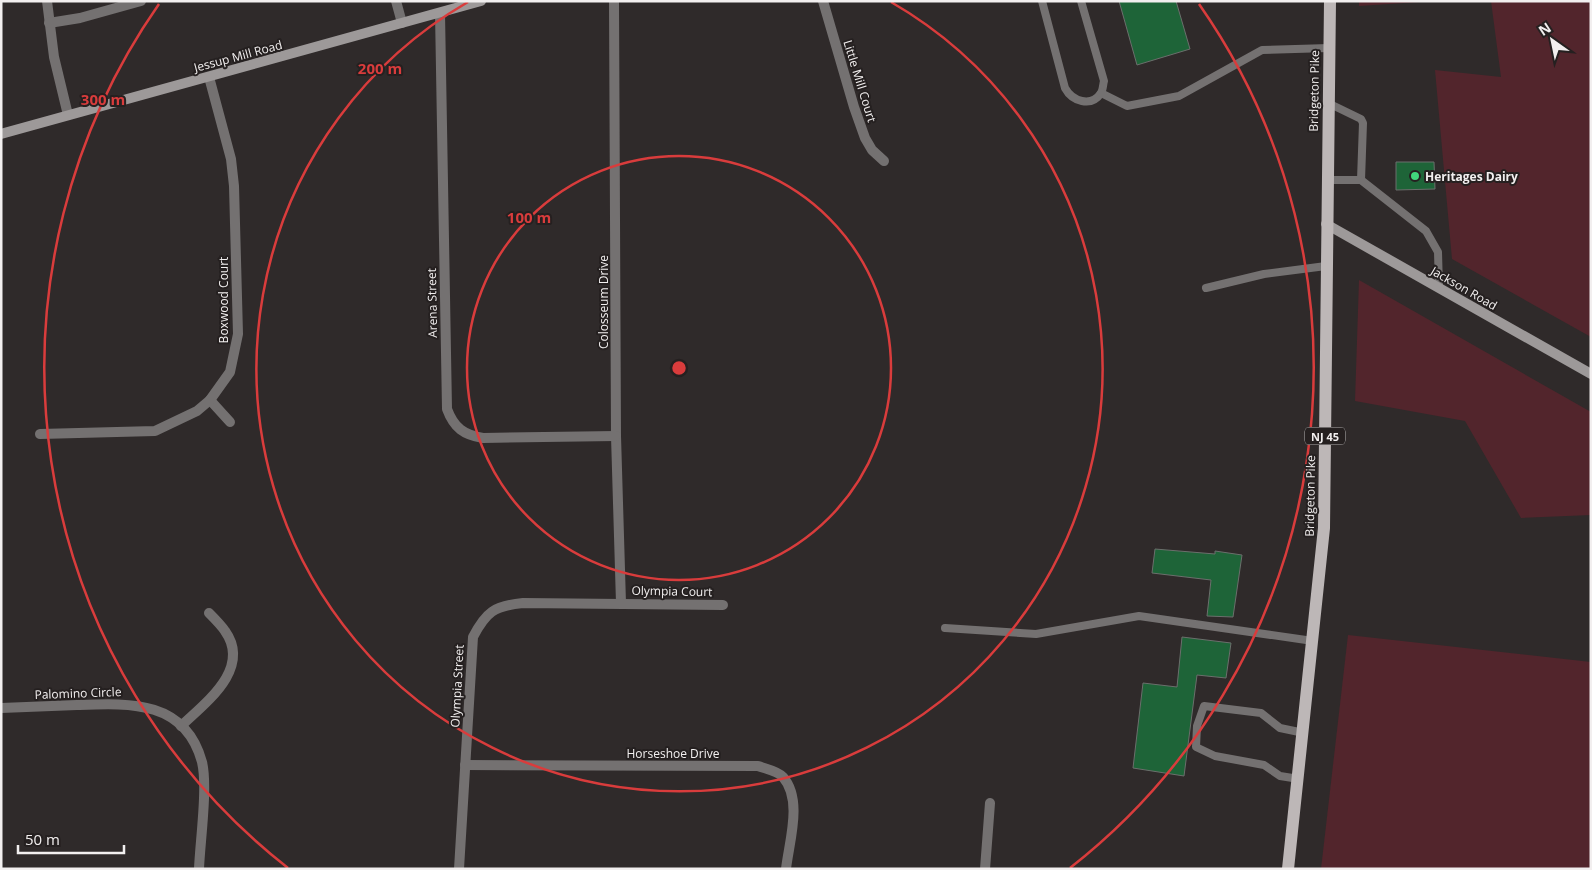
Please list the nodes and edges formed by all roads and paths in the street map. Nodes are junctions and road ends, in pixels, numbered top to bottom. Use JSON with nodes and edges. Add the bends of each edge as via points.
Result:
{"nodes":[{"id":1,"x":47,"y":1,"type":"edge"},
{"id":2,"x":141,"y":1,"type":"edge"},
{"id":3,"x":396,"y":1,"type":"edge"},
{"id":4,"x":482,"y":1,"type":"edge"},
{"id":5,"x":614,"y":1,"type":"edge"},
{"id":6,"x":823,"y":1,"type":"edge"},
{"id":7,"x":1042,"y":1,"type":"edge"},
{"id":8,"x":1081,"y":1,"type":"edge"},
{"id":9,"x":1330,"y":1,"type":"edge"},
{"id":10,"x":440,"y":13,"type":"junction"},
{"id":11,"x":402,"y":23,"type":"junction"},
{"id":12,"x":49,"y":24,"type":"junction"},
{"id":13,"x":1329,"y":48,"type":"junction"},
{"id":14,"x":209,"y":76,"type":"junction"},
{"id":15,"x":1101,"y":93,"type":"junction"},
{"id":16,"x":1328,"y":103,"type":"junction"},
{"id":17,"x":68,"y":115,"type":"junction"},
{"id":18,"x":1,"y":134,"type":"edge"},
{"id":19,"x":884,"y":162,"type":"dead end"},
{"id":20,"x":1327,"y":180,"type":"junction"},
{"id":21,"x":1361,"y":180,"type":"junction"},
{"id":22,"x":1326,"y":224,"type":"junction"},
{"id":23,"x":1326,"y":266,"type":"junction"},
{"id":24,"x":1206,"y":288,"type":"dead end"},
{"id":25,"x":1438,"y":288,"type":"junction"},
{"id":26,"x":1591,"y":374,"type":"edge"},
{"id":27,"x":210,"y":400,"type":"junction"},
{"id":28,"x":230,"y":422,"type":"dead end"},
{"id":29,"x":40,"y":434,"type":"dead end"},
{"id":30,"x":616,"y":436,"type":"junction"},
{"id":31,"x":621,"y":603,"type":"junction"},
{"id":32,"x":723,"y":605,"type":"dead end"},
{"id":33,"x":210,"y":614,"type":"dead end"},
{"id":34,"x":945,"y":628,"type":"dead end"},
{"id":35,"x":1313,"y":641,"type":"junction"},
{"id":36,"x":1,"y":708,"type":"edge"},
{"id":37,"x":181,"y":726,"type":"junction"},
{"id":38,"x":1304,"y":732,"type":"junction"},
{"id":39,"x":465,"y":765,"type":"junction"},
{"id":40,"x":1299,"y":779,"type":"junction"},
{"id":41,"x":990,"y":803,"type":"dead end"},
{"id":42,"x":199,"y":869,"type":"edge"},
{"id":43,"x":459,"y":869,"type":"edge"},
{"id":44,"x":786,"y":869,"type":"edge"},
{"id":45,"x":985,"y":869,"type":"edge"},
{"id":46,"x":1288,"y":869,"type":"edge"}],
"edges":[{"from":1,"to":12,"type":"street"},
{"from":2,"to":12,"type":"street"},
{"from":3,"to":11,"type":"street"},
{"from":4,"to":10,"type":"street","name":"Jessup Mill Road"},
{"from":5,"to":30,"type":"street","name":"Colosseum Drive"},
{"from":6,"to":19,"type":"street","name":"Little Mill Court","via":[[865,138]]},
{"from":7,"to":15,"type":"lane","via":[[1068,94],[1082,102]]},
{"from":8,"to":15,"type":"lane","via":[[1104,81]]},
{"from":9,"to":13,"type":"main road","name":"Bridgeton Pike","number":"NJ 45"},
{"from":10,"to":11,"type":"street","name":"Jessup Mill Road"},
{"from":10,"to":30,"type":"street","name":"Arena Street","via":[[447,410],[452,424],[468,436],[483,438]]},
{"from":11,"to":14,"type":"street","name":"Jessup Mill Road"},
{"from":12,"to":17,"type":"street"},
{"from":13,"to":15,"type":"lane","via":[[1262,50],[1179,96],[1127,106]]},
{"from":13,"to":16,"type":"main road","name":"Bridgeton Pike","number":"NJ 45"},
{"from":14,"to":17,"type":"street","name":"Jessup Mill Road"},
{"from":14,"to":27,"type":"street","name":"Boxwood Court","via":[[231,159],[238,334],[230,372]]},
{"from":16,"to":20,"type":"main road","name":"Bridgeton Pike","number":"NJ 45"},
{"from":16,"to":21,"type":"lane","via":[[1363,123]]},
{"from":17,"to":18,"type":"street","name":"Jessup Mill Road"},
{"from":20,"to":21,"type":"lane"},
{"from":20,"to":22,"type":"main road","name":"Bridgeton Pike","number":"NJ 45"},
{"from":21,"to":25,"type":"lane","via":[[1426,231],[1438,252]]},
{"from":22,"to":23,"type":"main road","name":"Bridgeton Pike","number":"NJ 45"},
{"from":22,"to":25,"type":"street","name":"Jackson Road"},
{"from":23,"to":24,"type":"lane","via":[[1264,274]]},
{"from":23,"to":35,"type":"main road","name":"Bridgeton Pike","number":"NJ 45","via":[[1324,511]]},
{"from":25,"to":26,"type":"street","name":"Jackson Road"},
{"from":27,"to":28,"type":"street"},
{"from":27,"to":29,"type":"street","name":"Boxwood Court","via":[[185,418],[154,431]]},
{"from":30,"to":31,"type":"street","name":"Colosseum Drive"},
{"from":31,"to":32,"type":"street","name":"Olympia Court"},
{"from":31,"to":39,"type":"street","name":"Olympia Street","via":[[522,603],[490,612],[473,637]]},
{"from":33,"to":37,"type":"street","via":[[230,640],[232,662],[228,676],[218,690]]},
{"from":34,"to":35,"type":"lane","via":[[1036,634],[1139,616]]},
{"from":35,"to":38,"type":"main road","name":"Bridgeton Pike","number":"NJ 45"},
{"from":36,"to":37,"type":"street","name":"Palomino Circle","via":[[124,703],[157,709]]},
{"from":37,"to":42,"type":"street","name":"Palomino Circle","via":[[195,745],[202,764],[204,783]]},
{"from":38,"to":40,"type":"main road","name":"Bridgeton Pike","number":"NJ 45"},
{"from":38,"to":40,"type":"lane","via":[[1280,728],[1261,713],[1204,706],[1197,726],[1196,747],[1215,756],[1264,765],[1280,776]]},
{"from":39,"to":43,"type":"street","name":"Olympia Street"},
{"from":39,"to":44,"type":"street","name":"Horseshoe Drive","via":[[758,766],[772,770],[782,776],[791,791],[793,809]]},
{"from":40,"to":46,"type":"main road","name":"Bridgeton Pike","number":"NJ 45"},
{"from":41,"to":45,"type":"street"}]}
